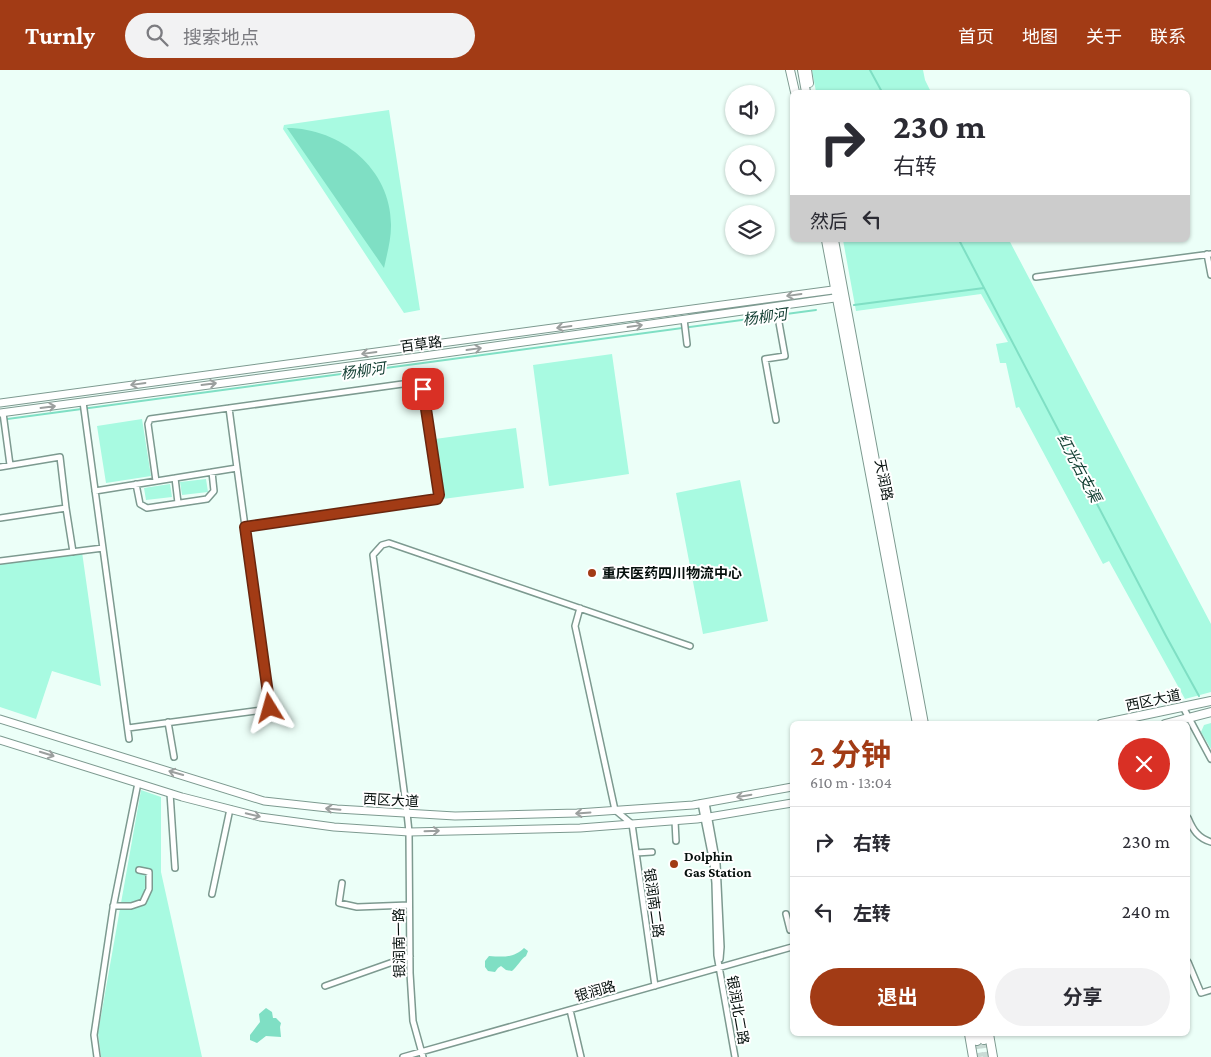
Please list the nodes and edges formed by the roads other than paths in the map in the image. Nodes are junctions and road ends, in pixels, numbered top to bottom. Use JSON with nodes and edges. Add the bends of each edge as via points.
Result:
{"nodes":[{"id":1,"x":790,"y":70,"type":"edge"},
{"id":2,"x":795,"y":70,"type":"edge"},
{"id":3,"x":802,"y":70,"type":"edge"},
{"id":4,"x":807,"y":70,"type":"edge"},
{"id":5,"x":794,"y":90,"type":"edge"},
{"id":6,"x":799,"y":90,"type":"edge"},
{"id":7,"x":806,"y":90,"type":"edge"},
{"id":8,"x":810,"y":90,"type":"edge"},
{"id":9,"x":827,"y":242,"type":"edge"},
{"id":10,"x":834,"y":242,"type":"edge"},
{"id":11,"x":1209,"y":254,"type":"edge"},
{"id":12,"x":1211,"y":275,"type":"edge"},
{"id":13,"x":1036,"y":277,"type":"dead end"},
{"id":14,"x":840,"y":293,"type":"junction"},
{"id":15,"x":777,"y":312,"type":"junction"},
{"id":16,"x":685,"y":325,"type":"junction"},
{"id":17,"x":687,"y":344,"type":"dead end"},
{"id":18,"x":0,"y":403,"type":"edge"},
{"id":19,"x":83,"y":406,"type":"junction"},
{"id":20,"x":229,"y":408,"type":"junction"},
{"id":21,"x":2,"y":416,"type":"edge"},
{"id":22,"x":776,"y":420,"type":"dead end"},
{"id":23,"x":10,"y":465,"type":"junction"},
{"id":24,"x":0,"y":467,"type":"edge"},
{"id":25,"x":237,"y":468,"type":"junction"},
{"id":26,"x":212,"y":472,"type":"junction"},
{"id":27,"x":175,"y":478,"type":"junction"},
{"id":28,"x":156,"y":481,"type":"junction"},
{"id":29,"x":136,"y":484,"type":"junction"},
{"id":30,"x":95,"y":491,"type":"junction"},
{"id":31,"x":178,"y":503,"type":"junction"},
{"id":32,"x":66,"y":508,"type":"junction"},
{"id":33,"x":0,"y":518,"type":"edge"},
{"id":34,"x":245,"y":527,"type":"junction"},
{"id":35,"x":103,"y":548,"type":"junction"},
{"id":36,"x":72,"y":552,"type":"junction"},
{"id":37,"x":0,"y":561,"type":"edge"},
{"id":38,"x":580,"y":608,"type":"junction"},
{"id":39,"x":690,"y":646,"type":"dead end"},
{"id":40,"x":1211,"y":701,"type":"edge"},
{"id":41,"x":1182,"y":707,"type":"junction"},
{"id":42,"x":1211,"y":712,"type":"edge"},
{"id":43,"x":1188,"y":718,"type":"junction"},
{"id":44,"x":0,"y":719,"type":"edge"},
{"id":45,"x":916,"y":721,"type":"edge"},
{"id":46,"x":923,"y":721,"type":"edge"},
{"id":47,"x":1115,"y":721,"type":"edge"},
{"id":48,"x":1176,"y":721,"type":"edge"},
{"id":49,"x":1190,"y":721,"type":"edge"},
{"id":50,"x":168,"y":722,"type":"junction"},
{"id":51,"x":1190,"y":722,"type":"edge"},
{"id":52,"x":128,"y":728,"type":"junction"},
{"id":53,"x":129,"y":739,"type":"dead end"},
{"id":54,"x":0,"y":740,"type":"edge"},
{"id":55,"x":174,"y":757,"type":"dead end"},
{"id":56,"x":1211,"y":759,"type":"edge"},
{"id":57,"x":138,"y":783,"type":"junction"},
{"id":58,"x":790,"y":787,"type":"edge"},
{"id":59,"x":170,"y":793,"type":"junction"},
{"id":60,"x":703,"y":803,"type":"junction"},
{"id":61,"x":790,"y":803,"type":"edge"},
{"id":62,"x":230,"y":809,"type":"junction"},
{"id":63,"x":615,"y":810,"type":"junction"},
{"id":64,"x":407,"y":814,"type":"junction"},
{"id":65,"x":706,"y":818,"type":"junction"},
{"id":66,"x":675,"y":821,"type":"junction"},
{"id":67,"x":1190,"y":823,"type":"edge"},
{"id":68,"x":632,"y":824,"type":"junction"},
{"id":69,"x":409,"y":832,"type":"junction"},
{"id":70,"x":676,"y":841,"type":"dead end"},
{"id":71,"x":1211,"y":842,"type":"edge"},
{"id":72,"x":652,"y":852,"type":"dead end"},
{"id":73,"x":636,"y":853,"type":"junction"},
{"id":74,"x":175,"y":868,"type":"dead end"},
{"id":75,"x":139,"y":870,"type":"dead end"},
{"id":76,"x":342,"y":883,"type":"dead end"},
{"id":77,"x":212,"y":894,"type":"dead end"},
{"id":78,"x":409,"y":905,"type":"junction"},
{"id":79,"x":113,"y":906,"type":"junction"},
{"id":80,"x":786,"y":914,"type":"dead end"},
{"id":81,"x":790,"y":930,"type":"edge"},
{"id":82,"x":790,"y":948,"type":"edge"},
{"id":83,"x":410,"y":956,"type":"junction"},
{"id":84,"x":1190,"y":966,"type":"edge"},
{"id":85,"x":719,"y":967,"type":"junction"},
{"id":86,"x":325,"y":986,"type":"dead end"},
{"id":87,"x":655,"y":986,"type":"junction"},
{"id":88,"x":1211,"y":990,"type":"edge"},
{"id":89,"x":570,"y":1010,"type":"junction"},
{"id":90,"x":968,"y":1036,"type":"edge"},
{"id":91,"x":982,"y":1036,"type":"edge"},
{"id":92,"x":422,"y":1054,"type":"edge"},
{"id":93,"x":97,"y":1057,"type":"edge"},
{"id":94,"x":403,"y":1057,"type":"edge"},
{"id":95,"x":581,"y":1057,"type":"edge"},
{"id":96,"x":735,"y":1057,"type":"edge"},
{"id":97,"x":973,"y":1057,"type":"edge"},
{"id":98,"x":993,"y":1057,"type":"edge"}],
"edges":[{"from":1,"to":5,"type":"main road"},
{"from":2,"to":6,"type":"main road"},
{"from":3,"to":7,"type":"main road"},
{"from":4,"to":8,"type":"main road"},
{"from":9,"to":14,"type":"main road","name":"天润路"},
{"from":10,"to":14,"type":"main road","name":"天润路"},
{"from":11,"to":12,"type":"street"},
{"from":11,"to":13,"type":"street"},
{"from":14,"to":15,"type":"street","name":"百草路"},
{"from":14,"to":18,"type":"street","name":"百草路","one_way":true},
{"from":14,"to":45,"type":"main road","name":"天润路"},
{"from":14,"to":46,"type":"main road","name":"天润路"},
{"from":15,"to":16,"type":"street","name":"百草路"},
{"from":15,"to":22,"type":"street","via":[[785,356],[765,359]]},
{"from":16,"to":17,"type":"street"},
{"from":19,"to":16,"type":"street","name":"百草路","one_way":true,"via":[[417,357]]},
{"from":21,"to":19,"type":"street","name":"百草路","one_way":true},
{"from":19,"to":30,"type":"street"},
{"from":20,"to":25,"type":"street"},
{"from":20,"to":28,"type":"street","via":[[150,419]]},
{"from":20,"to":34,"type":"street","via":[[417,382],[423,389],[439,495],[437,499]]},
{"from":21,"to":23,"type":"street"},
{"from":23,"to":24,"type":"street"},
{"from":23,"to":32,"type":"street","via":[[60,458]]},
{"from":25,"to":26,"type":"street"},
{"from":25,"to":34,"type":"street"},
{"from":26,"to":27,"type":"street"},
{"from":26,"to":31,"type":"street","via":[[214,491],[206,499]]},
{"from":27,"to":28,"type":"street"},
{"from":27,"to":31,"type":"street"},
{"from":28,"to":29,"type":"street"},
{"from":29,"to":30,"type":"street"},
{"from":29,"to":31,"type":"street","via":[[140,504],[147,508]]},
{"from":30,"to":35,"type":"street"},
{"from":32,"to":33,"type":"street"},
{"from":32,"to":36,"type":"street"},
{"from":34,"to":50,"type":"street","via":[[270,708]]},
{"from":35,"to":36,"type":"street"},
{"from":35,"to":52,"type":"street"},
{"from":36,"to":37,"type":"street"},
{"from":38,"to":39,"type":"street"},
{"from":38,"to":63,"type":"street","via":[[575,626]]},
{"from":38,"to":64,"type":"street","name":"银润南一路","via":[[389,543],[382,545],[373,555]]},
{"from":40,"to":41,"type":"main road","name":"西区大道"},
{"from":41,"to":43,"type":"street"},
{"from":41,"to":47,"type":"main road","name":"西区大道"},
{"from":42,"to":43,"type":"main road","name":"西区大道"},
{"from":43,"to":48,"type":"main road","name":"西区大道"},
{"from":43,"to":49,"type":"street"},
{"from":64,"to":44,"type":"street","name":"西区大道","one_way":true,"via":[[264,801]]},
{"from":50,"to":52,"type":"street"},
{"from":50,"to":55,"type":"street"},
{"from":51,"to":56,"type":"street"},
{"from":52,"to":53,"type":"street"},
{"from":54,"to":57,"type":"street","one_way":true},
{"from":57,"to":59,"type":"street"},
{"from":57,"to":79,"type":"street"},
{"from":58,"to":60,"type":"street","name":"西区大道","one_way":true},
{"from":59,"to":62,"type":"street"},
{"from":59,"to":74,"type":"street"},
{"from":60,"to":63,"type":"street","name":"西区大道"},
{"from":60,"to":65,"type":"street","name":"银润北二路"},
{"from":61,"to":65,"type":"street"},
{"from":62,"to":69,"type":"street","one_way":true,"via":[[260,817],[334,827]]},
{"from":62,"to":77,"type":"street"},
{"from":63,"to":64,"type":"street","name":"西区大道","one_way":true,"via":[[455,816]]},
{"from":63,"to":68,"type":"street"},
{"from":64,"to":69,"type":"street","name":"银润南一路"},
{"from":65,"to":66,"type":"street"},
{"from":65,"to":85,"type":"street","name":"银润北二路","via":[[715,883]]},
{"from":66,"to":68,"type":"street"},
{"from":66,"to":70,"type":"street"},
{"from":67,"to":71,"type":"street","via":[[1194,832]]},
{"from":69,"to":68,"type":"street","one_way":true},
{"from":68,"to":73,"type":"street","name":"银润南二路"},
{"from":69,"to":78,"type":"street","name":"银润南一路"},
{"from":72,"to":73,"type":"street"},
{"from":73,"to":87,"type":"street","name":"银润南二路"},
{"from":75,"to":79,"type":"street","via":[[149,872],[149,889],[143,902]]},
{"from":76,"to":78,"type":"street","via":[[339,903],[357,907]]},
{"from":78,"to":83,"type":"street","name":"银润南一路"},
{"from":79,"to":93,"type":"street","via":[[94,1035]]},
{"from":80,"to":81,"type":"street"},
{"from":82,"to":85,"type":"street","name":"银润路"},
{"from":83,"to":86,"type":"street"},
{"from":83,"to":92,"type":"street","name":"银润南一路","via":[[413,1021]]},
{"from":84,"to":88,"type":"street","via":[[1202,993]]},
{"from":85,"to":87,"type":"street","name":"银润路"},
{"from":85,"to":96,"type":"street","name":"银润北二路"},
{"from":87,"to":89,"type":"street","name":"银润路"},
{"from":89,"to":92,"type":"street","name":"银润路"},
{"from":89,"to":95,"type":"street"},
{"from":90,"to":97,"type":"main road"},
{"from":91,"to":98,"type":"main road"},
{"from":92,"to":94,"type":"street","name":"银润路"}]}
